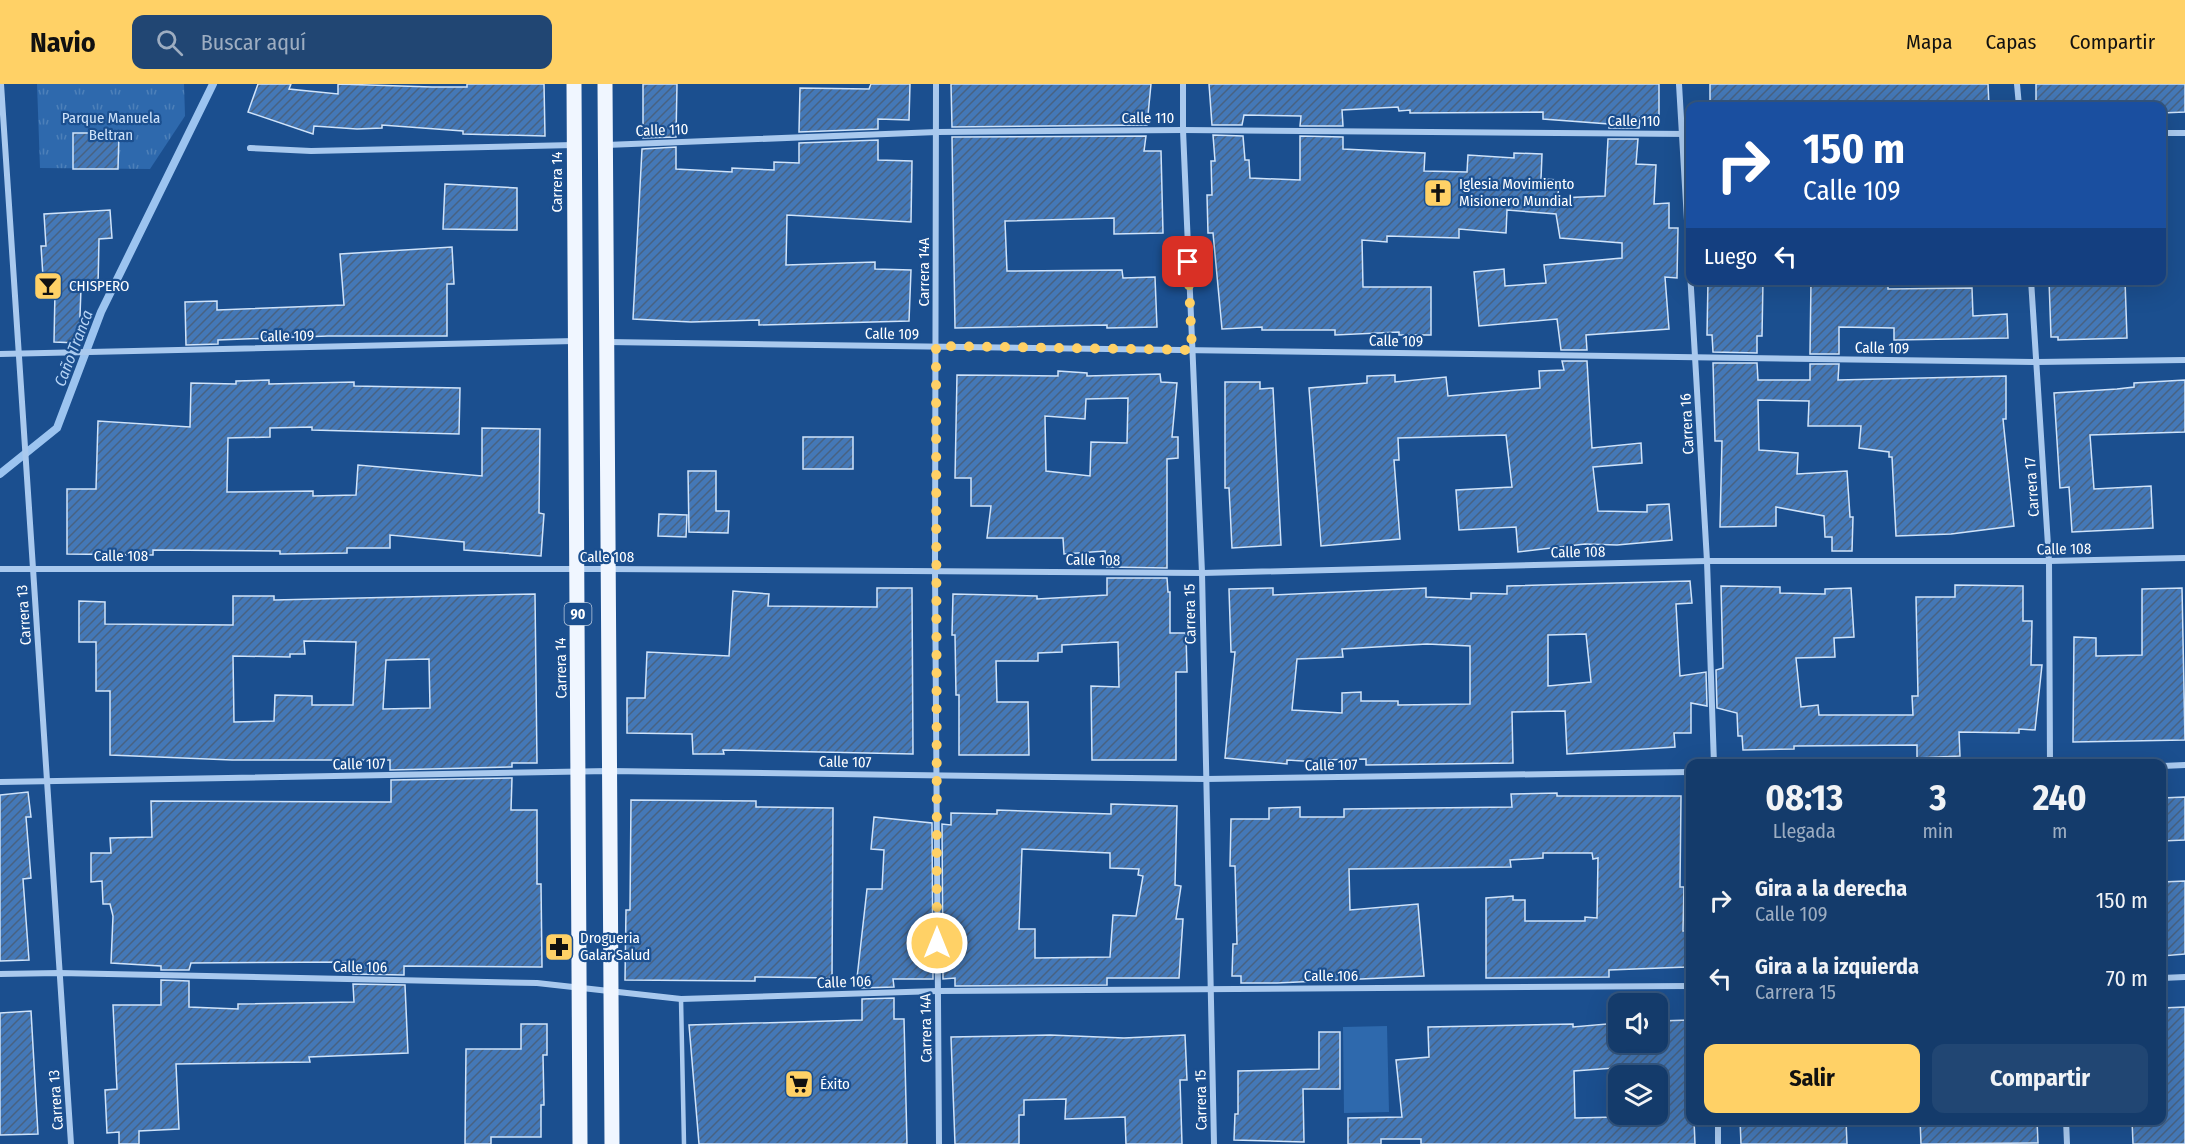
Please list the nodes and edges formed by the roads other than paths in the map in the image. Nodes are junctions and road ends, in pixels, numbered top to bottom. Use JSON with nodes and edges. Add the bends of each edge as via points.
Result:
{"nodes":[{"id":1,"x":1,"y":84,"type":"edge"},
{"id":2,"x":574,"y":84,"type":"edge"},
{"id":3,"x":605,"y":84,"type":"edge"},
{"id":4,"x":936,"y":84,"type":"edge"},
{"id":5,"x":1184,"y":84,"type":"edge"},
{"id":6,"x":1679,"y":84,"type":"edge"},
{"id":7,"x":2017,"y":84,"type":"edge"},
{"id":8,"x":2019,"y":102,"type":"edge"},
{"id":9,"x":1183,"y":130,"type":"junction"},
{"id":10,"x":937,"y":132,"type":"junction"},
{"id":11,"x":2166,"y":133,"type":"edge"},
{"id":12,"x":2185,"y":133,"type":"edge"},
{"id":13,"x":1682,"y":134,"type":"junction"},
{"id":14,"x":1686,"y":134,"type":"edge"},
{"id":15,"x":574,"y":145,"type":"junction"},
{"id":16,"x":605,"y":145,"type":"junction"},
{"id":17,"x":250,"y":148,"type":"dead end"},
{"id":18,"x":3,"y":171,"type":"edge"},
{"id":19,"x":1686,"y":203,"type":"edge"},
{"id":20,"x":1691,"y":285,"type":"edge"},
{"id":21,"x":2031,"y":285,"type":"edge"},
{"id":22,"x":575,"y":341,"type":"junction"},
{"id":23,"x":607,"y":342,"type":"junction"},
{"id":24,"x":936,"y":346,"type":"junction"},
{"id":25,"x":1192,"y":350,"type":"junction"},
{"id":26,"x":19,"y":353,"type":"junction"},
{"id":27,"x":0,"y":354,"type":"edge"},
{"id":28,"x":1695,"y":358,"type":"junction"},
{"id":29,"x":2185,"y":360,"type":"edge"},
{"id":30,"x":2036,"y":362,"type":"junction"},
{"id":31,"x":2185,"y":558,"type":"edge"},
{"id":32,"x":1707,"y":561,"type":"junction"},
{"id":33,"x":2049,"y":561,"type":"junction"},
{"id":34,"x":33,"y":568,"type":"junction"},
{"id":35,"x":0,"y":569,"type":"edge"},
{"id":36,"x":577,"y":569,"type":"junction"},
{"id":37,"x":608,"y":569,"type":"junction"},
{"id":38,"x":934,"y":570,"type":"junction"},
{"id":39,"x":1202,"y":573,"type":"junction"},
{"id":40,"x":1714,"y":759,"type":"edge"},
{"id":41,"x":2050,"y":759,"type":"edge"},
{"id":42,"x":2185,"y":765,"type":"edge"},
{"id":43,"x":2166,"y":766,"type":"edge"},
{"id":44,"x":609,"y":771,"type":"junction"},
{"id":45,"x":580,"y":772,"type":"junction"},
{"id":46,"x":1686,"y":772,"type":"edge"},
{"id":47,"x":936,"y":775,"type":"junction"},
{"id":48,"x":1206,"y":779,"type":"junction"},
{"id":49,"x":47,"y":781,"type":"junction"},
{"id":50,"x":0,"y":782,"type":"edge"},
{"id":51,"x":59,"y":973,"type":"junction"},
{"id":52,"x":0,"y":974,"type":"edge"},
{"id":53,"x":2185,"y":977,"type":"edge"},
{"id":54,"x":2166,"y":978,"type":"edge"},
{"id":55,"x":1686,"y":986,"type":"edge"},
{"id":56,"x":579,"y":987,"type":"junction"},
{"id":57,"x":1211,"y":989,"type":"junction"},
{"id":58,"x":611,"y":991,"type":"junction"},
{"id":59,"x":938,"y":991,"type":"junction"},
{"id":60,"x":681,"y":999,"type":"junction"},
{"id":61,"x":1718,"y":1125,"type":"edge"},
{"id":62,"x":2066,"y":1125,"type":"edge"},
{"id":63,"x":71,"y":1144,"type":"edge"},
{"id":64,"x":580,"y":1144,"type":"edge"},
{"id":65,"x":612,"y":1144,"type":"edge"},
{"id":66,"x":684,"y":1144,"type":"edge"},
{"id":67,"x":939,"y":1144,"type":"edge"},
{"id":68,"x":1214,"y":1144,"type":"edge"},
{"id":69,"x":1718,"y":1144,"type":"edge"},
{"id":70,"x":2067,"y":1144,"type":"edge"}],
"edges":[{"from":1,"to":18,"type":"street","name":"Carrera 13"},
{"from":2,"to":15,"type":"main road","name":"Carrera 14","number":"90"},
{"from":3,"to":16,"type":"main road","number":"90"},
{"from":4,"to":10,"type":"street","name":"Carrera 14A"},
{"from":5,"to":9,"type":"street","name":"Carrera 15"},
{"from":6,"to":13,"type":"street","name":"Carrera 16"},
{"from":7,"to":8,"type":"street"},
{"from":9,"to":10,"type":"street","name":"Calle 110"},
{"from":9,"to":13,"type":"street","name":"Calle 110"},
{"from":9,"to":25,"type":"street","name":"Carrera 15"},
{"from":10,"to":16,"type":"street","name":"Calle 110"},
{"from":10,"to":24,"type":"street","name":"Carrera 14A"},
{"from":11,"to":12,"type":"street"},
{"from":13,"to":14,"type":"street","name":"Calle 110"},
{"from":13,"to":19,"type":"street","name":"Carrera 16"},
{"from":15,"to":17,"type":"street","via":[[312,151]]},
{"from":15,"to":22,"type":"main road","name":"Carrera 14","number":"90"},
{"from":16,"to":23,"type":"main road","number":"90"},
{"from":18,"to":26,"type":"street","name":"Carrera 13"},
{"from":20,"to":28,"type":"street","name":"Carrera 16"},
{"from":21,"to":30,"type":"street","name":"Carrera 17"},
{"from":22,"to":26,"type":"street","name":"Calle 109"},
{"from":22,"to":36,"type":"main road","name":"Carrera 14","number":"90"},
{"from":23,"to":24,"type":"street","name":"Calle 109"},
{"from":23,"to":37,"type":"main road","number":"90"},
{"from":24,"to":25,"type":"street","name":"Calle 109"},
{"from":24,"to":38,"type":"street","name":"Carrera 14A"},
{"from":25,"to":28,"type":"street","name":"Calle 109"},
{"from":25,"to":39,"type":"street","name":"Carrera 15"},
{"from":26,"to":27,"type":"street","name":"Calle 109"},
{"from":26,"to":34,"type":"street","name":"Carrera 13"},
{"from":28,"to":30,"type":"street","name":"Calle 109"},
{"from":28,"to":32,"type":"street","name":"Carrera 16"},
{"from":29,"to":30,"type":"street","name":"Calle 109"},
{"from":30,"to":33,"type":"street","name":"Carrera 17"},
{"from":31,"to":33,"type":"street","name":"Calle 108"},
{"from":32,"to":33,"type":"street","name":"Calle 108"},
{"from":32,"to":39,"type":"street","name":"Calle 108"},
{"from":32,"to":40,"type":"street","name":"Carrera 16"},
{"from":33,"to":41,"type":"street","name":"Carrera 17"},
{"from":34,"to":35,"type":"street","name":"Calle 108"},
{"from":34,"to":36,"type":"street","name":"Calle 108"},
{"from":34,"to":49,"type":"street","name":"Carrera 13"},
{"from":36,"to":37,"type":"street","name":"Calle 108"},
{"from":36,"to":45,"type":"main road","name":"Carrera 14","number":"90"},
{"from":37,"to":38,"type":"street","name":"Calle 108"},
{"from":37,"to":44,"type":"main road","number":"90"},
{"from":38,"to":39,"type":"street","name":"Calle 108"},
{"from":38,"to":47,"type":"street","name":"Carrera 14A"},
{"from":39,"to":48,"type":"street","name":"Carrera 15"},
{"from":42,"to":43,"type":"street"},
{"from":44,"to":45,"type":"street","name":"Calle 107"},
{"from":44,"to":47,"type":"street","name":"Calle 107"},
{"from":44,"to":58,"type":"main road","number":"90"},
{"from":45,"to":49,"type":"street","name":"Calle 107"},
{"from":45,"to":56,"type":"main road","name":"Carrera 14","number":"90"},
{"from":46,"to":48,"type":"street","name":"Calle 107"},
{"from":47,"to":48,"type":"street","name":"Calle 107"},
{"from":47,"to":59,"type":"street","name":"Carrera 14A"},
{"from":48,"to":57,"type":"street","name":"Carrera 15"},
{"from":49,"to":50,"type":"street","name":"Calle 107"},
{"from":49,"to":51,"type":"street","name":"Carrera 13"},
{"from":51,"to":52,"type":"street","name":"Calle 106"},
{"from":51,"to":56,"type":"street","name":"Calle 106"},
{"from":51,"to":63,"type":"street","name":"Carrera 13"},
{"from":53,"to":54,"type":"street"},
{"from":55,"to":57,"type":"street","name":"Calle 106"},
{"from":56,"to":58,"type":"street","name":"Calle 106"},
{"from":56,"to":64,"type":"main road","name":"Carrera 14","number":"90"},
{"from":57,"to":59,"type":"street","name":"Calle 106"},
{"from":57,"to":68,"type":"street","name":"Carrera 15"},
{"from":58,"to":60,"type":"street","name":"Calle 106"},
{"from":58,"to":65,"type":"main road","number":"90"},
{"from":59,"to":60,"type":"street","name":"Calle 106"},
{"from":59,"to":67,"type":"street","name":"Carrera 14A"},
{"from":60,"to":66,"type":"lane"},
{"from":61,"to":69,"type":"street"},
{"from":62,"to":70,"type":"street"}]}
